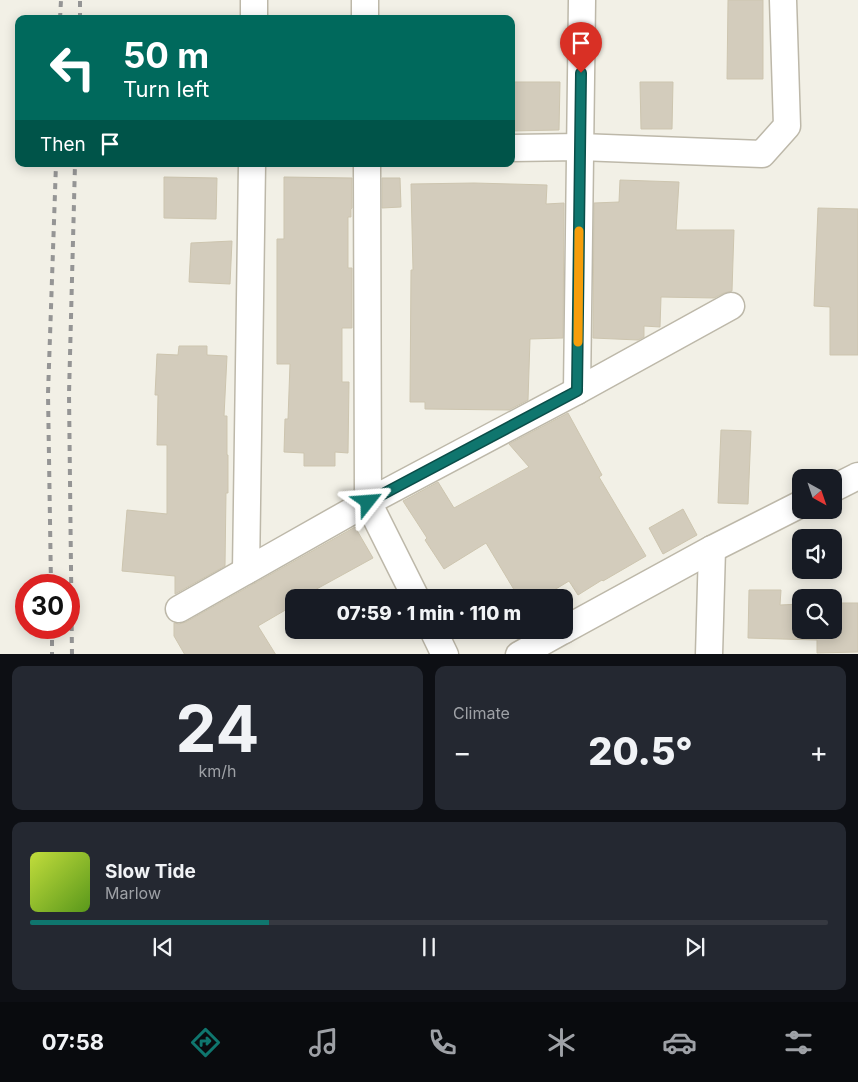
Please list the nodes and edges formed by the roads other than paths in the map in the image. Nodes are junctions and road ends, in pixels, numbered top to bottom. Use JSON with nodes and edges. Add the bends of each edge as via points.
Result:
{"nodes":[{"id":1,"x":254,"y":0,"type":"edge"},
{"id":2,"x":365,"y":0,"type":"edge"},
{"id":3,"x":582,"y":0,"type":"edge"},
{"id":4,"x":783,"y":0,"type":"edge"},
{"id":5,"x":254,"y":15,"type":"edge"},
{"id":6,"x":365,"y":15,"type":"edge"},
{"id":7,"x":580,"y":147,"type":"junction"},
{"id":8,"x":515,"y":148,"type":"edge"},
{"id":9,"x":252,"y":167,"type":"edge"},
{"id":10,"x":367,"y":167,"type":"edge"},
{"id":11,"x":731,"y":306,"type":"dead end"},
{"id":12,"x":577,"y":391,"type":"junction"},
{"id":13,"x":858,"y":476,"type":"edge"},
{"id":14,"x":842,"y":484,"type":"edge"},
{"id":15,"x":368,"y":502,"type":"junction"},
{"id":16,"x":792,"y":509,"type":"edge"},
{"id":17,"x":712,"y":549,"type":"junction"},
{"id":18,"x":246,"y":571,"type":"junction"},
{"id":19,"x":412,"y":589,"type":"edge"},
{"id":20,"x":179,"y":610,"type":"dead end"},
{"id":21,"x":573,"y":625,"type":"edge"},
{"id":22,"x":438,"y":639,"type":"edge"},
{"id":23,"x":547,"y":639,"type":"edge"},
{"id":24,"x":445,"y":654,"type":"edge"},
{"id":25,"x":519,"y":654,"type":"edge"},
{"id":26,"x":709,"y":654,"type":"edge"}],
"edges":[{"from":1,"to":5,"type":"street"},
{"from":2,"to":6,"type":"street"},
{"from":3,"to":7,"type":"street"},
{"from":4,"to":7,"type":"street","via":[[787,126],[762,154]]},
{"from":7,"to":8,"type":"street"},
{"from":7,"to":12,"type":"street"},
{"from":9,"to":18,"type":"street"},
{"from":10,"to":15,"type":"street"},
{"from":11,"to":12,"type":"street"},
{"from":12,"to":15,"type":"street"},
{"from":13,"to":14,"type":"street"},
{"from":15,"to":18,"type":"street"},
{"from":15,"to":19,"type":"street"},
{"from":16,"to":17,"type":"street"},
{"from":17,"to":21,"type":"street"},
{"from":17,"to":26,"type":"street"},
{"from":18,"to":20,"type":"street"},
{"from":22,"to":24,"type":"street"},
{"from":23,"to":25,"type":"street"}]}
